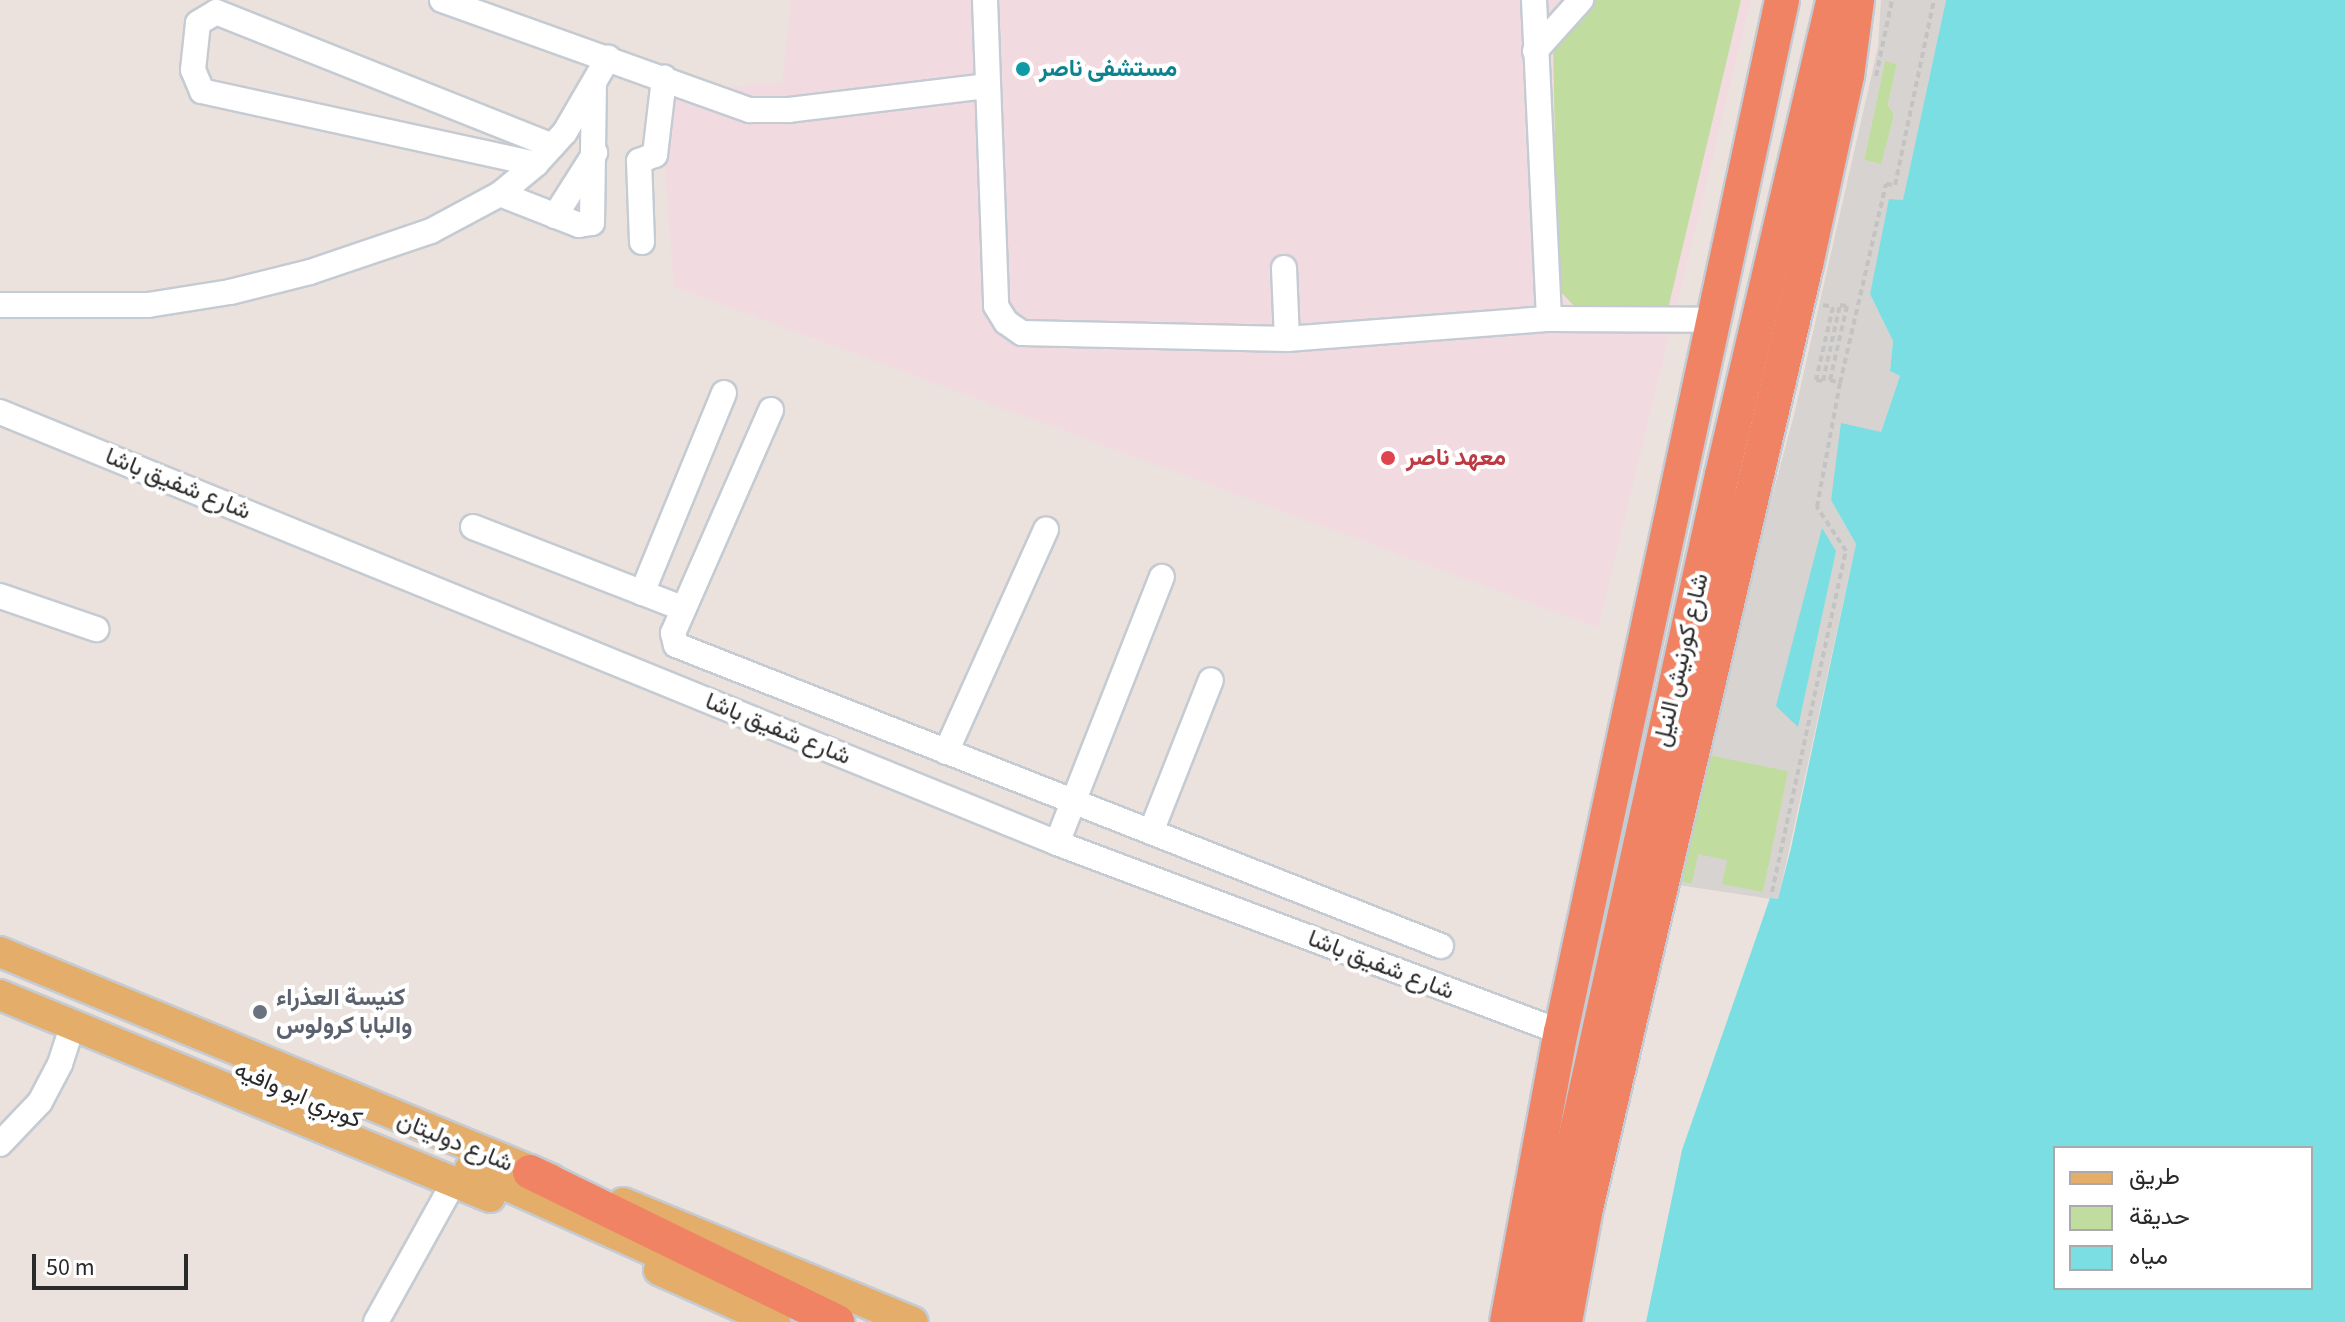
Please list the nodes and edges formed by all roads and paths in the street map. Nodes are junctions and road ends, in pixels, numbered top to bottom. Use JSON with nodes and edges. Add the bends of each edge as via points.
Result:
{"nodes":[{"id":1,"x":442,"y":0,"type":"edge"},
{"id":2,"x":985,"y":0,"type":"edge"},
{"id":3,"x":1534,"y":0,"type":"edge"},
{"id":4,"x":1581,"y":0,"type":"edge"},
{"id":5,"x":1783,"y":0,"type":"edge"},
{"id":6,"x":1934,"y":0,"type":"edge"},
{"id":7,"x":1840,"y":3,"type":"edge"},
{"id":8,"x":483,"y":6,"type":"edge"},
{"id":9,"x":1535,"y":51,"type":"junction"},
{"id":10,"x":608,"y":58,"type":"junction"},
{"id":11,"x":664,"y":78,"type":"junction"},
{"id":12,"x":594,"y":85,"type":"junction"},
{"id":13,"x":987,"y":86,"type":"junction"},
{"id":14,"x":1760,"y":99,"type":"junction"},
{"id":15,"x":1805,"y":113,"type":"junction"},
{"id":16,"x":595,"y":153,"type":"junction"},
{"id":17,"x":544,"y":155,"type":"junction"},
{"id":18,"x":576,"y":183,"type":"junction"},
{"id":19,"x":500,"y":194,"type":"junction"},
{"id":20,"x":555,"y":216,"type":"junction"},
{"id":21,"x":642,"y":242,"type":"dead end"},
{"id":22,"x":1284,"y":268,"type":"dead end"},
{"id":23,"x":0,"y":305,"type":"edge"},
{"id":24,"x":1823,"y":305,"type":"dead end"},
{"id":25,"x":1549,"y":319,"type":"junction"},
{"id":26,"x":1713,"y":320,"type":"junction"},
{"id":27,"x":1287,"y":339,"type":"junction"},
{"id":28,"x":1840,"y":383,"type":"junction"},
{"id":29,"x":724,"y":393,"type":"dead end"},
{"id":30,"x":771,"y":410,"type":"dead end"},
{"id":31,"x":0,"y":412,"type":"edge"},
{"id":32,"x":473,"y":527,"type":"dead end"},
{"id":33,"x":1046,"y":529,"type":"dead end"},
{"id":34,"x":1162,"y":577,"type":"dead end"},
{"id":35,"x":642,"y":593,"type":"junction"},
{"id":36,"x":0,"y":596,"type":"edge"},
{"id":37,"x":684,"y":609,"type":"junction"},
{"id":38,"x":96,"y":629,"type":"dead end"},
{"id":39,"x":1211,"y":680,"type":"dead end"},
{"id":40,"x":946,"y":752,"type":"junction"},
{"id":41,"x":1073,"y":802,"type":"junction"},
{"id":42,"x":1151,"y":832,"type":"junction"},
{"id":43,"x":1057,"y":843,"type":"junction"},
{"id":44,"x":1772,"y":892,"type":"dead end"},
{"id":45,"x":1441,"y":946,"type":"dead end"},
{"id":46,"x":0,"y":952,"type":"edge"},
{"id":47,"x":0,"y":972,"type":"edge"},
{"id":48,"x":0,"y":995,"type":"edge"},
{"id":49,"x":73,"y":1024,"type":"junction"},
{"id":50,"x":1561,"y":1032,"type":"junction"},
{"id":51,"x":0,"y":1144,"type":"edge"},
{"id":52,"x":530,"y":1172,"type":"junction"},
{"id":53,"x":454,"y":1182,"type":"junction"},
{"id":54,"x":376,"y":1322,"type":"edge"},
{"id":55,"x":775,"y":1322,"type":"edge"},
{"id":56,"x":811,"y":1322,"type":"edge"},
{"id":57,"x":837,"y":1322,"type":"edge"},
{"id":58,"x":913,"y":1322,"type":"edge"},
{"id":59,"x":1507,"y":1322,"type":"edge"},
{"id":60,"x":1539,"y":1322,"type":"edge"},
{"id":61,"x":1565,"y":1322,"type":"edge"}],
"edges":[{"from":1,"to":8,"type":"street"},
{"from":2,"to":13,"type":"street"},
{"from":3,"to":9,"type":"street"},
{"from":4,"to":9,"type":"street"},
{"from":5,"to":7,"type":"highway","via":[[1809,16]]},
{"from":5,"to":14,"type":"highway","name":"شارع كورنيش النيل"},
{"from":6,"to":28,"type":"path","via":[[1895,185],[1886,184]]},
{"from":7,"to":15,"type":"highway","name":"شارع كورنيش النيل"},
{"from":7,"to":61,"type":"highway","via":[[1847,76],[1586,1208]]},
{"from":8,"to":10,"type":"street"},
{"from":9,"to":25,"type":"street"},
{"from":10,"to":11,"type":"street"},
{"from":10,"to":12,"type":"street"},
{"from":11,"to":13,"type":"street","via":[[763,111]]},
{"from":11,"to":21,"type":"street","via":[[655,155],[639,161]]},
{"from":12,"to":16,"type":"street"},
{"from":12,"to":17,"type":"street"},
{"from":13,"to":27,"type":"street","via":[[996,306],[1006,322],[1022,333],[1041,335]]},
{"from":14,"to":15,"type":"highway","via":[[1770,94],[1792,96]]},
{"from":14,"to":26,"type":"highway","name":"شارع كورنيش النيل"},
{"from":15,"to":60,"type":"highway","name":"شارع كورنيش النيل","via":[[1593,1054]]},
{"from":16,"to":18,"type":"street"},
{"from":16,"to":20,"type":"street","via":[[592,223],[585,226]]},
{"from":17,"to":17,"type":"street","via":[[202,91],[193,70],[198,23],[216,12]]},
{"from":17,"to":18,"type":"street"},
{"from":17,"to":19,"type":"street"},
{"from":18,"to":20,"type":"street"},
{"from":19,"to":20,"type":"street"},
{"from":19,"to":23,"type":"street","via":[[431,231],[372,253],[230,292],[148,305]]},
{"from":22,"to":27,"type":"street"},
{"from":24,"to":28,"type":"path","via":[[1833,307],[1816,380],[1823,381],[1840,305],[1847,306],[1830,380]]},
{"from":25,"to":26,"type":"street"},
{"from":25,"to":27,"type":"street"},
{"from":26,"to":50,"type":"highway","name":"شارع كورنيش النيل"},
{"from":28,"to":44,"type":"path","via":[[1817,507],[1846,551]]},
{"from":29,"to":35,"type":"street"},
{"from":30,"to":37,"type":"street"},
{"from":31,"to":43,"type":"street","name":"شارع شفيق باشا"},
{"from":32,"to":35,"type":"street"},
{"from":33,"to":40,"type":"street"},
{"from":34,"to":41,"type":"street"},
{"from":35,"to":37,"type":"street"},
{"from":36,"to":38,"type":"street"},
{"from":37,"to":40,"type":"street","via":[[673,633],[676,645]]},
{"from":39,"to":42,"type":"street"},
{"from":40,"to":41,"type":"street"},
{"from":41,"to":42,"type":"street"},
{"from":41,"to":43,"type":"street"},
{"from":42,"to":45,"type":"street"},
{"from":43,"to":50,"type":"street","name":"شارع شفيق باشا"},
{"from":46,"to":52,"type":"main road","name":"شارع دوليتان"},
{"from":47,"to":56,"type":"main road","name":"كوبري ابو وافيه","via":[[399,1137]]},
{"from":48,"to":49,"type":"main road","name":"شارع دوليتان"},
{"from":49,"to":51,"type":"street","via":[[40,1102]]},
{"from":49,"to":53,"type":"main road","name":"شارع دوليتان"},
{"from":50,"to":59,"type":"highway","name":"شارع كورنيش النيل"},
{"from":52,"to":57,"type":"highway"},
{"from":52,"to":58,"type":"main road","name":"شارع دوليتان","via":[[698,1230]]},
{"from":53,"to":54,"type":"street"},
{"from":53,"to":55,"type":"main road","name":"شارع دوليتان"}]}
